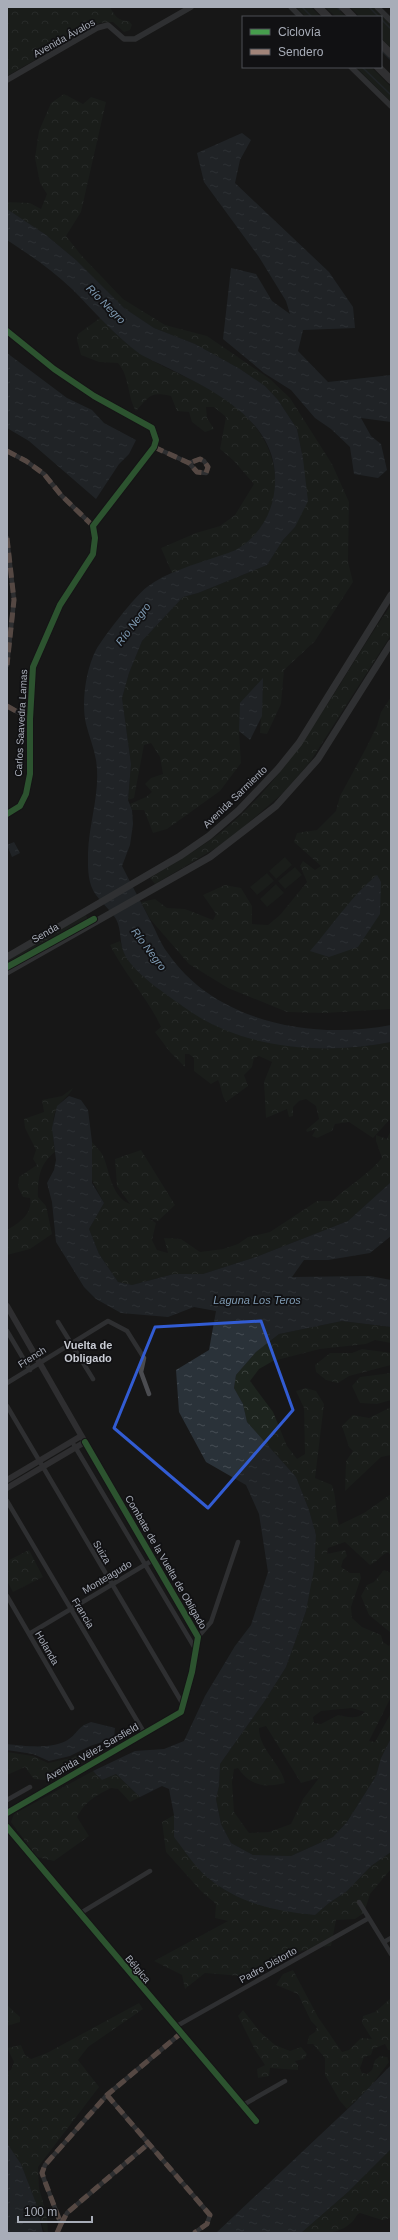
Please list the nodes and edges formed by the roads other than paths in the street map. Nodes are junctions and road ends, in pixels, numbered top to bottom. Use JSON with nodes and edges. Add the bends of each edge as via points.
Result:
{"nodes":[{"id":1,"x":191,"y":7,"type":"edge"},
{"id":2,"x":291,"y":7,"type":"edge"},
{"id":3,"x":318,"y":7,"type":"edge"},
{"id":4,"x":343,"y":7,"type":"edge"},
{"id":5,"x":377,"y":7,"type":"edge"},
{"id":6,"x":300,"y":16,"type":"edge"},
{"id":7,"x":327,"y":16,"type":"edge"},
{"id":8,"x":352,"y":16,"type":"edge"},
{"id":9,"x":391,"y":21,"type":"edge"},
{"id":10,"x":382,"y":45,"type":"edge"},
{"id":11,"x":391,"y":54,"type":"edge"},
{"id":12,"x":352,"y":68,"type":"edge"},
{"id":13,"x":380,"y":68,"type":"edge"},
{"id":14,"x":391,"y":78,"type":"edge"},
{"id":15,"x":7,"y":80,"type":"edge"},
{"id":16,"x":391,"y":106,"type":"edge"},
{"id":17,"x":7,"y":331,"type":"edge"},
{"id":18,"x":154,"y":447,"type":"junction"},
{"id":19,"x":7,"y":451,"type":"edge"},
{"id":20,"x":189,"y":463,"type":"dead end"},
{"id":21,"x":93,"y":526,"type":"junction"},
{"id":22,"x":7,"y":538,"type":"edge"},
{"id":23,"x":391,"y":595,"type":"edge"},
{"id":24,"x":391,"y":643,"type":"edge"},
{"id":25,"x":7,"y":666,"type":"edge"},
{"id":26,"x":7,"y":706,"type":"edge"},
{"id":27,"x":30,"y":719,"type":"junction"},
{"id":28,"x":7,"y":814,"type":"edge"},
{"id":29,"x":7,"y":957,"type":"edge"},
{"id":30,"x":7,"y":972,"type":"edge"},
{"id":31,"x":7,"y":1306,"type":"edge"},
{"id":32,"x":58,"y":1322,"type":"dead end"},
{"id":33,"x":7,"y":1331,"type":"edge"},
{"id":34,"x":71,"y":1342,"type":"junction"},
{"id":35,"x":40,"y":1363,"type":"junction"},
{"id":36,"x":30,"y":1370,"type":"junction"},
{"id":37,"x":93,"y":1379,"type":"dead end"},
{"id":38,"x":7,"y":1382,"type":"edge"},
{"id":39,"x":149,"y":1394,"type":"dead end"},
{"id":40,"x":7,"y":1406,"type":"edge"},
{"id":41,"x":81,"y":1436,"type":"junction"},
{"id":42,"x":72,"y":1441,"type":"junction"},
{"id":43,"x":85,"y":1442,"type":"junction"},
{"id":44,"x":76,"y":1448,"type":"junction"},
{"id":45,"x":38,"y":1461,"type":"junction"},
{"id":46,"x":42,"y":1468,"type":"junction"},
{"id":47,"x":7,"y":1480,"type":"edge"},
{"id":48,"x":7,"y":1488,"type":"edge"},
{"id":49,"x":7,"y":1501,"type":"edge"},
{"id":50,"x":238,"y":1542,"type":"dead end"},
{"id":51,"x":153,"y":1560,"type":"junction"},
{"id":52,"x":146,"y":1564,"type":"junction"},
{"id":53,"x":111,"y":1585,"type":"junction"},
{"id":54,"x":7,"y":1596,"type":"edge"},
{"id":55,"x":70,"y":1609,"type":"junction"},
{"id":56,"x":29,"y":1634,"type":"junction"},
{"id":57,"x":198,"y":1637,"type":"junction"},
{"id":58,"x":196,"y":1650,"type":"junction"},
{"id":59,"x":184,"y":1706,"type":"junction"},
{"id":60,"x":72,"y":1708,"type":"dead end"},
{"id":61,"x":145,"y":1734,"type":"junction"},
{"id":62,"x":30,"y":1787,"type":"dead end"},
{"id":63,"x":7,"y":1800,"type":"edge"},
{"id":64,"x":7,"y":1813,"type":"edge"},
{"id":65,"x":7,"y":1827,"type":"edge"},
{"id":66,"x":150,"y":1870,"type":"dead end"},
{"id":67,"x":360,"y":1902,"type":"dead end"},
{"id":68,"x":78,"y":1914,"type":"junction"},
{"id":69,"x":369,"y":1918,"type":"junction"},
{"id":70,"x":391,"y":1938,"type":"edge"},
{"id":71,"x":384,"y":1942,"type":"junction"},
{"id":72,"x":391,"y":1954,"type":"edge"},
{"id":73,"x":175,"y":2027,"type":"junction"},
{"id":74,"x":180,"y":2034,"type":"junction"},
{"id":75,"x":285,"y":2081,"type":"dead end"},
{"id":76,"x":107,"y":2095,"type":"junction"},
{"id":77,"x":243,"y":2105,"type":"junction"},
{"id":78,"x":256,"y":2121,"type":"dead end"},
{"id":79,"x":148,"y":2144,"type":"junction"},
{"id":80,"x":61,"y":2224,"type":"junction"},
{"id":81,"x":57,"y":2233,"type":"edge"},
{"id":82,"x":194,"y":2233,"type":"edge"}],
"edges":[{"from":1,"to":15,"type":"street","name":"Avenida Ávalos","via":[[136,39],[124,39],[108,25],[97,28]]},
{"from":2,"to":6,"type":"street"},
{"from":3,"to":7,"type":"highway"},
{"from":4,"to":8,"type":"highway"},
{"from":5,"to":9,"type":"street"},
{"from":10,"to":11,"type":"highway"},
{"from":12,"to":16,"type":"street"},
{"from":13,"to":14,"type":"highway"},
{"from":17,"to":18,"type":"street","via":[[54,369],[152,428],[156,440]]},
{"from":18,"to":20,"type":"street"},
{"from":18,"to":21,"type":"street"},
{"from":19,"to":21,"type":"street","via":[[44,474],[61,496]]},
{"from":21,"to":27,"type":"street","name":"Carlos Saavedra Lamas","via":[[93,554],[60,605],[33,667]]},
{"from":22,"to":25,"type":"street","via":[[14,600]]},
{"from":23,"to":29,"type":"main road","name":"Avenida Sarmiento","via":[[299,743],[239,810],[209,836],[180,856]]},
{"from":24,"to":30,"type":"main road","via":[[318,759],[276,806],[210,856]]},
{"from":26,"to":27,"type":"street"},
{"from":27,"to":28,"type":"street","name":"Carlos Saavedra Lamas","via":[[30,774],[26,794],[20,806]]},
{"from":31,"to":35,"type":"main road","name":"Combate de la Vuelta de Obligado"},
{"from":32,"to":34,"type":"street"},
{"from":33,"to":36,"type":"street"},
{"from":34,"to":35,"type":"street","name":"French"},
{"from":34,"to":37,"type":"street"},
{"from":34,"to":39,"type":"street","name":"French","via":[[108,1321],[127,1331],[144,1358],[141,1372]]},
{"from":35,"to":36,"type":"street","name":"French"},
{"from":35,"to":41,"type":"main road","name":"Combate de la Vuelta de Obligado"},
{"from":36,"to":38,"type":"street","name":"French"},
{"from":40,"to":45,"type":"street","name":"Suiza"},
{"from":41,"to":42,"type":"main road"},
{"from":41,"to":43,"type":"main road","name":"Combate de la Vuelta de Obligado"},
{"from":42,"to":44,"type":"street"},
{"from":42,"to":45,"type":"main road"},
{"from":43,"to":44,"type":"main road"},
{"from":43,"to":51,"type":"street","name":"Combate de la Vuelta de Obligado"},
{"from":44,"to":46,"type":"main road"},
{"from":44,"to":52,"type":"street"},
{"from":45,"to":46,"type":"street","name":"Suiza"},
{"from":45,"to":47,"type":"main road"},
{"from":46,"to":48,"type":"main road"},
{"from":46,"to":53,"type":"street","name":"Suiza"},
{"from":49,"to":55,"type":"street","name":"Francia"},
{"from":50,"to":57,"type":"street","via":[[211,1622]]},
{"from":51,"to":52,"type":"street","name":"Monteagudo"},
{"from":51,"to":57,"type":"street","name":"Combate de la Vuelta de Obligado"},
{"from":52,"to":53,"type":"street","name":"Monteagudo"},
{"from":52,"to":58,"type":"street"},
{"from":53,"to":55,"type":"street","name":"Monteagudo"},
{"from":53,"to":59,"type":"street","name":"Suiza"},
{"from":54,"to":56,"type":"street","name":"Holanda"},
{"from":55,"to":56,"type":"street","name":"Monteagudo"},
{"from":55,"to":61,"type":"street","name":"Francia"},
{"from":56,"to":60,"type":"street","name":"Holanda"},
{"from":57,"to":58,"type":"street","name":"Combate de la Vuelta de Obligado"},
{"from":58,"to":59,"type":"street","name":"Combate de la Vuelta de Obligado"},
{"from":59,"to":61,"type":"street","name":"Avenida Vélez Sarsfield","via":[[181,1712]]},
{"from":61,"to":64,"type":"street","name":"Avenida Vélez Sarsfield"},
{"from":62,"to":63,"type":"street"},
{"from":65,"to":68,"type":"street","name":"Bélgica"},
{"from":66,"to":68,"type":"street"},
{"from":67,"to":69,"type":"street"},
{"from":68,"to":73,"type":"street","name":"Bélgica"},
{"from":69,"to":71,"type":"street"},
{"from":69,"to":73,"type":"street","name":"Padre Distorto"},
{"from":70,"to":71,"type":"street"},
{"from":71,"to":72,"type":"street"},
{"from":73,"to":74,"type":"street","name":"Bélgica"},
{"from":74,"to":76,"type":"street"},
{"from":74,"to":77,"type":"street","name":"Bélgica"},
{"from":75,"to":77,"type":"street"},
{"from":76,"to":79,"type":"street"},
{"from":76,"to":80,"type":"street","via":[[45,2165],[42,2173]]},
{"from":77,"to":78,"type":"street","name":"Bélgica"},
{"from":79,"to":80,"type":"street","via":[[67,2213]]},
{"from":79,"to":82,"type":"street","via":[[210,2215],[208,2224]]},
{"from":80,"to":81,"type":"street"}]}
